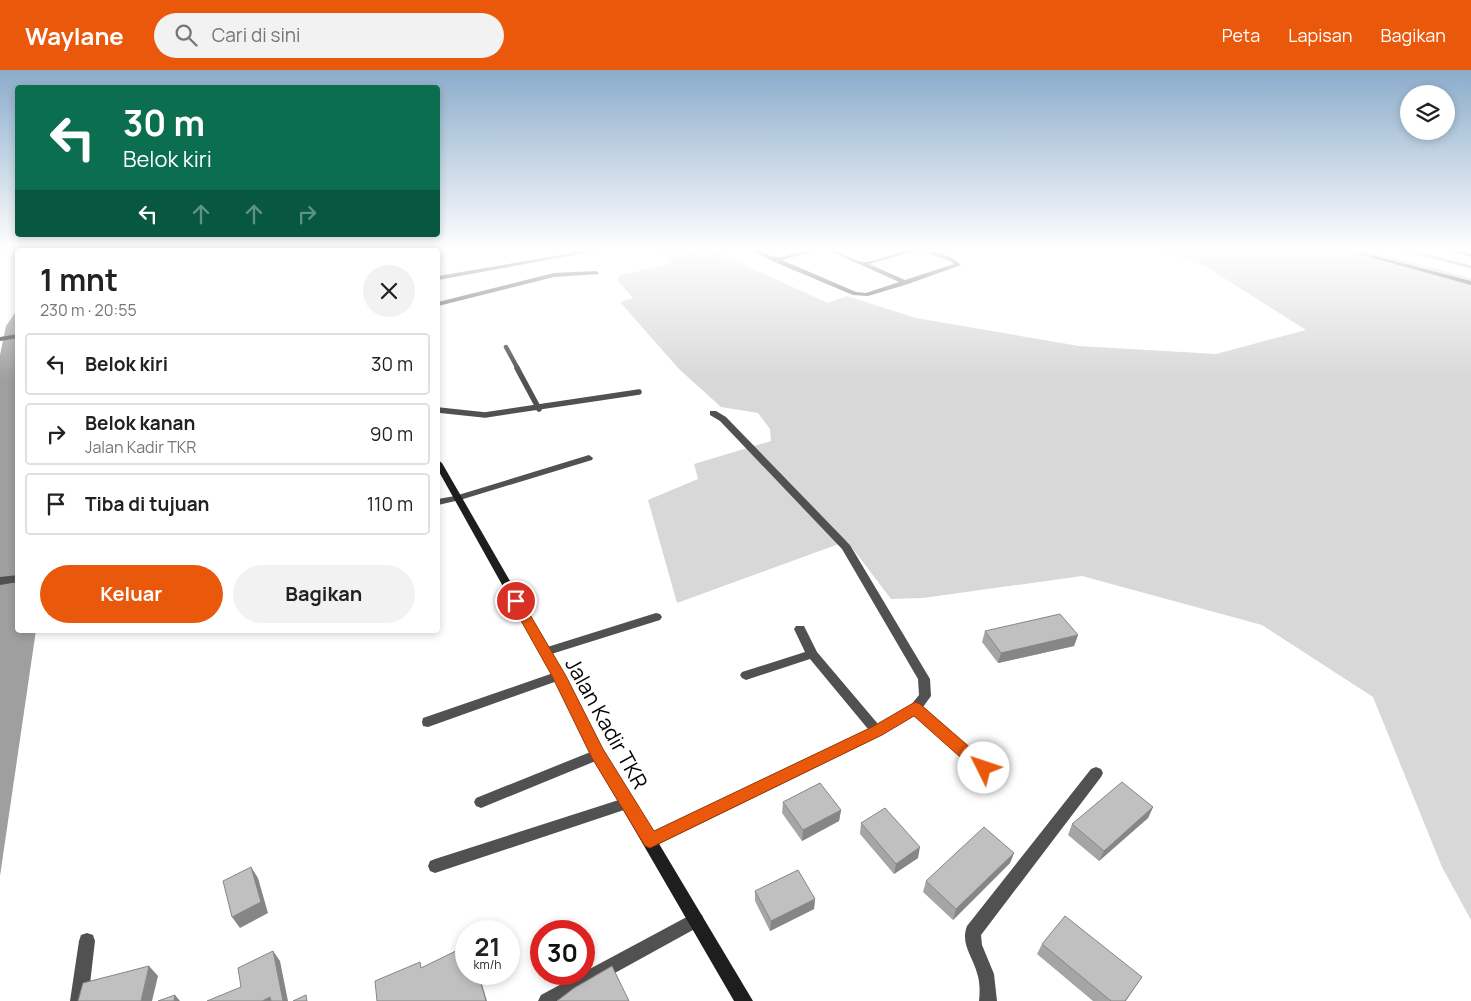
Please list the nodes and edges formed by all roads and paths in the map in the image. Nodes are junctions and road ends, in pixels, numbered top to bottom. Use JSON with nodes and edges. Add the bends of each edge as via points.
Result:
{"nodes":[{"id":1,"x":480,"y":293,"type":"edge"},
{"id":2,"x":857,"y":293,"type":"edge"},
{"id":3,"x":873,"y":293,"type":"edge"},
{"id":4,"x":440,"y":304,"type":"edge"},
{"id":5,"x":15,"y":336,"type":"edge"},
{"id":6,"x":0,"y":339,"type":"edge"},
{"id":7,"x":506,"y":347,"type":"dead end"},
{"id":8,"x":639,"y":392,"type":"dead end"},
{"id":9,"x":539,"y":409,"type":"junction"},
{"id":10,"x":440,"y":410,"type":"edge"},
{"id":11,"x":713,"y":413,"type":"dead end"},
{"id":12,"x":589,"y":458,"type":"dead end"},
{"id":13,"x":440,"y":467,"type":"edge"},
{"id":14,"x":457,"y":498,"type":"junction"},
{"id":15,"x":440,"y":502,"type":"edge"},
{"id":16,"x":15,"y":578,"type":"edge"},
{"id":17,"x":0,"y":581,"type":"edge"},
{"id":18,"x":656,"y":618,"type":"dead end"},
{"id":19,"x":800,"y":629,"type":"dead end"},
{"id":20,"x":545,"y":652,"type":"junction"},
{"id":21,"x":812,"y":654,"type":"junction"},
{"id":22,"x":746,"y":675,"type":"dead end"},
{"id":23,"x":559,"y":676,"type":"junction"},
{"id":24,"x":915,"y":708,"type":"junction"},
{"id":25,"x":428,"y":722,"type":"dead end"},
{"id":26,"x":877,"y":731,"type":"junction"},
{"id":27,"x":598,"y":754,"type":"junction"},
{"id":28,"x":984,"y":768,"type":"dead end"},
{"id":29,"x":1096,"y":773,"type":"dead end"},
{"id":30,"x":481,"y":802,"type":"dead end"},
{"id":31,"x":628,"y":803,"type":"junction"},
{"id":32,"x":650,"y":841,"type":"junction"},
{"id":33,"x":435,"y":866,"type":"dead end"},
{"id":34,"x":696,"y":920,"type":"junction"},
{"id":35,"x":87,"y":941,"type":"dead end"},
{"id":36,"x":80,"y":1001,"type":"edge"},
{"id":37,"x":548,"y":1001,"type":"edge"},
{"id":38,"x":744,"y":1001,"type":"edge"},
{"id":39,"x":988,"y":1001,"type":"edge"}],
"edges":[{"from":1,"to":4,"type":"street"},
{"from":2,"to":3,"type":"street"},
{"from":5,"to":6,"type":"street"},
{"from":7,"to":9,"type":"lane"},
{"from":8,"to":9,"type":"lane"},
{"from":9,"to":10,"type":"lane","via":[[485,415]]},
{"from":11,"to":24,"type":"street","via":[[846,547],[924,680],[925,696]]},
{"from":12,"to":14,"type":"street"},
{"from":13,"to":14,"type":"street","name":"Jalan Kadir TKR"},
{"from":14,"to":15,"type":"street"},
{"from":14,"to":20,"type":"street","name":"Jalan Kadir TKR"},
{"from":16,"to":17,"type":"street"},
{"from":18,"to":20,"type":"street"},
{"from":19,"to":21,"type":"street"},
{"from":20,"to":23,"type":"street","name":"Jalan Kadir TKR"},
{"from":21,"to":22,"type":"street"},
{"from":21,"to":26,"type":"street"},
{"from":23,"to":25,"type":"street"},
{"from":23,"to":27,"type":"street","name":"Jalan Kadir TKR"},
{"from":24,"to":26,"type":"street"},
{"from":24,"to":28,"type":"street"},
{"from":26,"to":32,"type":"street"},
{"from":27,"to":30,"type":"street"},
{"from":27,"to":31,"type":"street","name":"Jalan Kadir TKR"},
{"from":29,"to":39,"type":"street","via":[[973,932],[972,942],[984,966],[988,984]]},
{"from":31,"to":32,"type":"street","name":"Jalan Kadir TKR"},
{"from":31,"to":33,"type":"street"},
{"from":32,"to":34,"type":"street","name":"Jalan Kadir TKR"},
{"from":34,"to":37,"type":"street"},
{"from":34,"to":38,"type":"street","name":"Jalan Kadir TKR"},
{"from":35,"to":36,"type":"street"}]}
